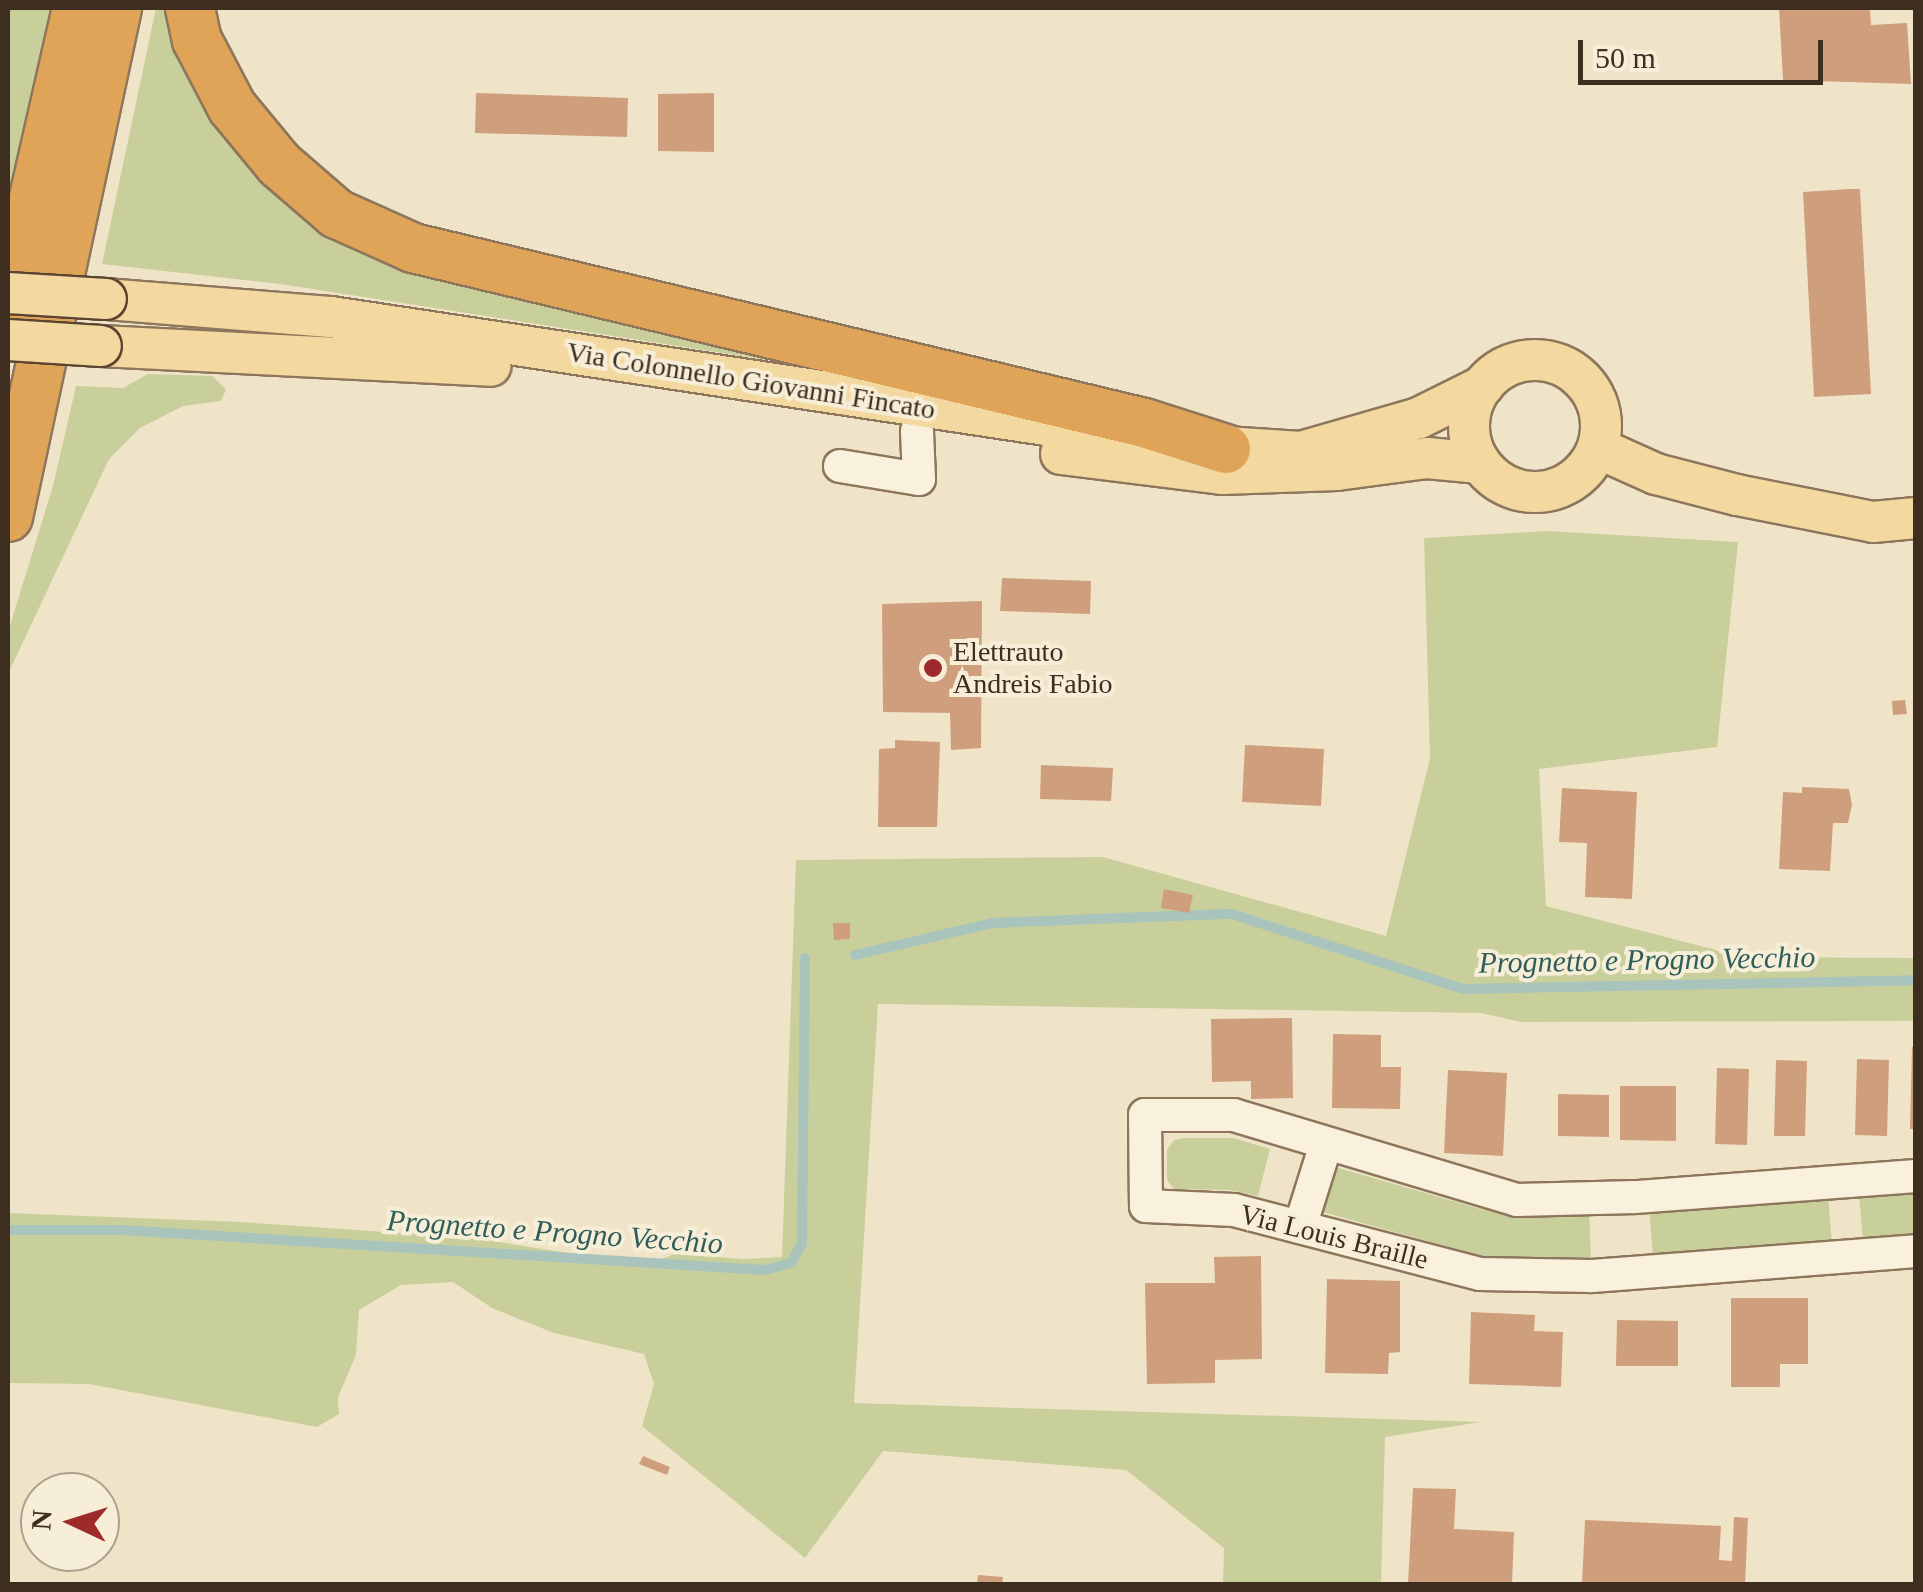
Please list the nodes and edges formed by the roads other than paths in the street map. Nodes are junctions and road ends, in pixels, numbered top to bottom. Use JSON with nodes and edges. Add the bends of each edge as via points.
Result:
{"nodes":[{"id":1,"x":77,"y":8,"type":"edge"},
{"id":2,"x":117,"y":8,"type":"edge"},
{"id":3,"x":190,"y":8,"type":"edge"},
{"id":4,"x":8,"y":293,"type":"edge"},
{"id":5,"x":8,"y":312,"type":"edge"},
{"id":6,"x":8,"y":340,"type":"edge"},
{"id":7,"x":1483,"y":386,"type":"junction"},
{"id":8,"x":918,"y":432,"type":"junction"},
{"id":9,"x":1598,"y":448,"type":"junction"},
{"id":10,"x":1226,"y":449,"type":"junction"},
{"id":11,"x":1480,"y":463,"type":"junction"},
{"id":12,"x":840,"y":466,"type":"dead end"},
{"id":13,"x":8,"y":518,"type":"edge"},
{"id":14,"x":1916,"y":518,"type":"edge"},
{"id":15,"x":1326,"y":1144,"type":"junction"},
{"id":16,"x":1916,"y":1176,"type":"edge"},
{"id":17,"x":1300,"y":1227,"type":"junction"},
{"id":18,"x":1916,"y":1251,"type":"edge"}],
"edges":[{"from":1,"to":5,"type":"highway"},
{"from":2,"to":13,"type":"highway"},
{"from":3,"to":10,"type":"highway","via":[[197,40],[232,108],[279,164],[338,214],[412,248]]},
{"from":4,"to":10,"type":"main road","name":"Via Colonnello Giovanni Fincato","bridge":true,"via":[[331,317]]},
{"from":6,"to":8,"type":"main road","name":"Via Colonnello Giovanni Fincato","bridge":true,"via":[[476,364]]},
{"from":7,"to":9,"type":"main road","name":"Via Colonnello Giovanni Fincato","via":[[1515,363],[1542,360],[1566,367],[1599,408]]},
{"from":7,"to":10,"type":"main road","name":"Via Colonnello Giovanni Fincato","via":[[1419,418],[1301,452]]},
{"from":7,"to":11,"type":"main road","via":[[1469,425]]},
{"from":8,"to":11,"type":"main road","name":"Via Colonnello Giovanni Fincato","via":[[1222,474],[1427,458]]},
{"from":8,"to":12,"type":"street","via":[[919,479]]},
{"from":9,"to":11,"type":"main road","name":"Via Colonnello Giovanni Fincato","via":[[1575,480],[1547,492],[1503,485]]},
{"from":9,"to":14,"type":"main road","via":[[1656,474],[1737,494],[1873,522]]},
{"from":15,"to":16,"type":"street","name":"Via Louis Braille","via":[[1517,1200]]},
{"from":15,"to":17,"type":"street"},
{"from":15,"to":17,"type":"street","name":"Via Louis Braille","via":[[1234,1116],[1145,1115],[1146,1206],[1234,1210]]},
{"from":17,"to":18,"type":"street","name":"Via Louis Braille","via":[[1480,1274],[1525,1278]]}]}
